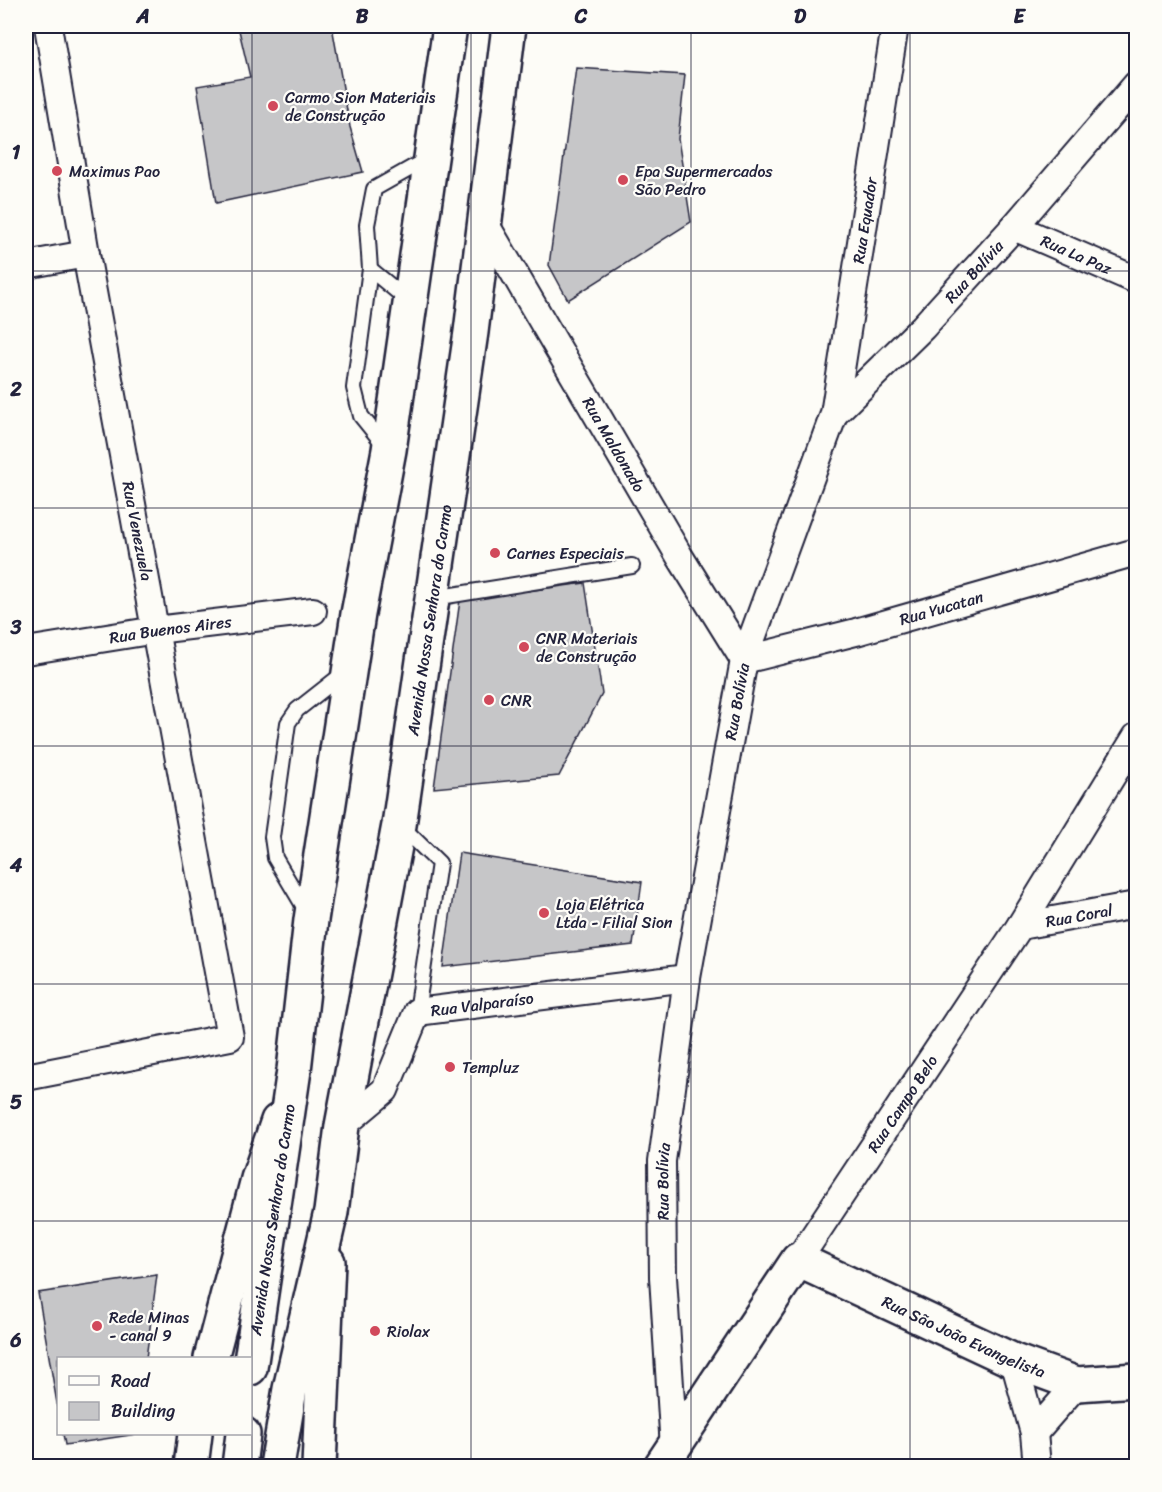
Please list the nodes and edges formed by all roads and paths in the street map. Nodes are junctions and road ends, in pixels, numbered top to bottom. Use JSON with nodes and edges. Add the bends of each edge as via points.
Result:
{"nodes":[{"id":1,"x":48,"y":26,"type":"edge"},
{"id":2,"x":450,"y":26,"type":"edge"},
{"id":3,"x":509,"y":26,"type":"edge"},
{"id":4,"x":895,"y":26,"type":"edge"},
{"id":5,"x":1137,"y":85,"type":"edge"},
{"id":6,"x":430,"y":157,"type":"junction"},
{"id":7,"x":486,"y":225,"type":"junction"},
{"id":8,"x":1014,"y":227,"type":"junction"},
{"id":9,"x":86,"y":254,"type":"junction"},
{"id":10,"x":26,"y":265,"type":"edge"},
{"id":11,"x":370,"y":269,"type":"junction"},
{"id":12,"x":1137,"y":279,"type":"edge"},
{"id":13,"x":411,"y":303,"type":"junction"},
{"id":14,"x":834,"y":414,"type":"junction"},
{"id":15,"x":389,"y":450,"type":"junction"},
{"id":16,"x":1137,"y":552,"type":"edge"},
{"id":17,"x":632,"y":566,"type":"dead end"},
{"id":18,"x":434,"y":598,"type":"junction"},
{"id":19,"x":313,"y":611,"type":"dead end"},
{"id":20,"x":156,"y":630,"type":"junction"},
{"id":21,"x":26,"y":651,"type":"edge"},
{"id":22,"x":744,"y":660,"type":"junction"},
{"id":23,"x":351,"y":668,"type":"junction"},
{"id":24,"x":1137,"y":736,"type":"edge"},
{"id":25,"x":399,"y":825,"type":"junction"},
{"id":26,"x":1137,"y":905,"type":"edge"},
{"id":27,"x":311,"y":920,"type":"junction"},
{"id":28,"x":1020,"y":926,"type":"junction"},
{"id":29,"x":687,"y":978,"type":"junction"},
{"id":30,"x":417,"y":1012,"type":"junction"},
{"id":31,"x":294,"y":1070,"type":"junction"},
{"id":32,"x":26,"y":1077,"type":"edge"},
{"id":33,"x":342,"y":1126,"type":"junction"},
{"id":34,"x":331,"y":1212,"type":"junction"},
{"id":35,"x":798,"y":1260,"type":"junction"},
{"id":36,"x":211,"y":1357,"type":"edge"},
{"id":37,"x":252,"y":1357,"type":"edge"},
{"id":38,"x":1014,"y":1361,"type":"junction"},
{"id":39,"x":1137,"y":1380,"type":"edge"},
{"id":40,"x":1077,"y":1384,"type":"junction"},
{"id":41,"x":1034,"y":1433,"type":"junction"},
{"id":42,"x":195,"y":1435,"type":"edge"},
{"id":43,"x":243,"y":1435,"type":"edge"},
{"id":44,"x":667,"y":1457,"type":"edge"},
{"id":45,"x":192,"y":1467,"type":"edge"},
{"id":46,"x":239,"y":1467,"type":"edge"},
{"id":47,"x":277,"y":1467,"type":"edge"},
{"id":48,"x":319,"y":1467,"type":"edge"},
{"id":49,"x":1037,"y":1467,"type":"edge"}],
"edges":[{"from":1,"to":9,"type":"street","name":"Rua Venezuela"},
{"from":2,"to":6,"type":"main road","name":"Avenida Nossa Senhora do Carmo"},
{"from":3,"to":7,"type":"main road","name":"Avenida Nossa Senhora do Carmo"},
{"from":4,"to":14,"type":"street","name":"Rua Equador"},
{"from":5,"to":8,"type":"street","name":"Rua Bolívia"},
{"from":6,"to":11,"type":"lane","via":[[374,189],[367,225]]},
{"from":6,"to":13,"type":"main road","name":"Avenida Nossa Senhora do Carmo"},
{"from":7,"to":18,"type":"main road","name":"Avenida Nossa Senhora do Carmo"},
{"from":7,"to":22,"type":"street","name":"Rua Maldonado"},
{"from":8,"to":12,"type":"street","name":"Rua La Paz"},
{"from":8,"to":14,"type":"street","name":"Rua Bolívia","via":[[923,327]]},
{"from":9,"to":10,"type":"street"},
{"from":9,"to":20,"type":"street","name":"Rua Venezuela"},
{"from":11,"to":13,"type":"lane"},
{"from":11,"to":15,"type":"lane","via":[[354,388],[361,416]]},
{"from":13,"to":15,"type":"main road","name":"Avenida Nossa Senhora do Carmo"},
{"from":14,"to":22,"type":"street","name":"Rua Bolívia"},
{"from":15,"to":23,"type":"main road","name":"Avenida Nossa Senhora do Carmo"},
{"from":16,"to":22,"type":"street","name":"Rua Yucatan","via":[[856,633]]},
{"from":17,"to":18,"type":"lane"},
{"from":18,"to":25,"type":"main road","name":"Avenida Nossa Senhora do Carmo"},
{"from":19,"to":20,"type":"street","name":"Rua Buenos Aires"},
{"from":20,"to":21,"type":"street","name":"Rua Buenos Aires"},
{"from":20,"to":32,"type":"street","name":"Rua Venezuela","via":[[230,1037]]},
{"from":22,"to":29,"type":"street","name":"Rua Bolívia"},
{"from":23,"to":27,"type":"main road","name":"Avenida Nossa Senhora do Carmo"},
{"from":23,"to":27,"type":"lane","via":[[297,710],[288,723],[272,837],[274,858]]},
{"from":24,"to":28,"type":"street","name":"Rua Campo Belo"},
{"from":25,"to":30,"type":"lane","via":[[439,863]]},
{"from":25,"to":33,"type":"main road","name":"Avenida Nossa Senhora do Carmo"},
{"from":26,"to":28,"type":"street","name":"Rua Coral"},
{"from":27,"to":31,"type":"main road","name":"Avenida Nossa Senhora do Carmo"},
{"from":28,"to":35,"type":"street","name":"Rua Campo Belo"},
{"from":29,"to":30,"type":"street","name":"Rua Valparaíso"},
{"from":29,"to":44,"type":"street","name":"Rua Bolívia","via":[[662,1161]]},
{"from":30,"to":33,"type":"street","name":"Rua Valparaíso","via":[[385,1090]]},
{"from":31,"to":36,"type":"main road","name":"Avenida Nossa Senhora do Carmo","via":[[258,1179]]},
{"from":31,"to":37,"type":"main road","name":"Avenida Nossa Senhora do Carmo"},
{"from":33,"to":34,"type":"main road","name":"Avenida Nossa Senhora do Carmo"},
{"from":34,"to":47,"type":"main road","name":"Avenida Nossa Senhora do Carmo","via":[[290,1389]]},
{"from":34,"to":48,"type":"main road","name":"Avenida Nossa Senhora do Carmo"},
{"from":35,"to":38,"type":"main road","name":"Rua São João Evangelista"},
{"from":35,"to":44,"type":"main road","name":"Rua Campo Belo"},
{"from":38,"to":40,"type":"main road","name":"Rua São João Evangelista"},
{"from":38,"to":41,"type":"street"},
{"from":39,"to":40,"type":"main road","name":"Rua São João Evangelista"},
{"from":40,"to":41,"type":"street"},
{"from":41,"to":49,"type":"street"},
{"from":42,"to":45,"type":"main road"},
{"from":43,"to":46,"type":"main road"}]}
